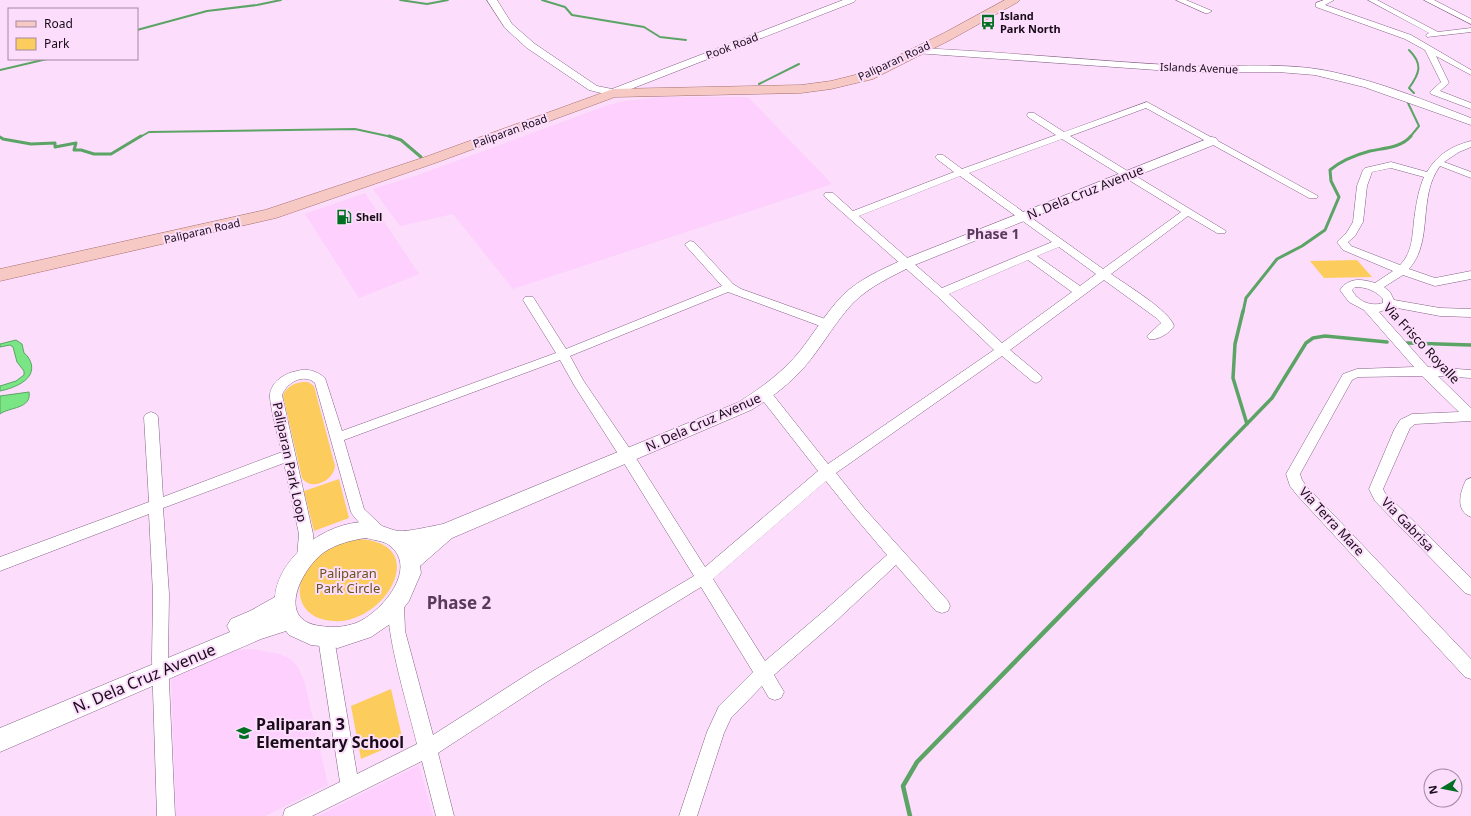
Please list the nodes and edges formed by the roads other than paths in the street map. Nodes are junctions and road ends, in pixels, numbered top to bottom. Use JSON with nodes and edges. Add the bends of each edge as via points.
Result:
{"nodes":[{"id":1,"x":852,"y":0,"type":"edge"},
{"id":2,"x":1014,"y":0,"type":"edge"},
{"id":3,"x":1180,"y":0,"type":"edge"},
{"id":4,"x":1330,"y":0,"type":"edge"},
{"id":5,"x":1372,"y":0,"type":"edge"},
{"id":6,"x":1428,"y":0,"type":"edge"},
{"id":7,"x":494,"y":4,"type":"edge"},
{"id":8,"x":1208,"y":11,"type":"dead end"},
{"id":9,"x":1471,"y":22,"type":"edge"},
{"id":10,"x":519,"y":23,"type":"dead end"},
{"id":11,"x":1471,"y":30,"type":"edge"},
{"id":12,"x":1437,"y":34,"type":"junction"},
{"id":13,"x":1408,"y":38,"type":"junction"},
{"id":14,"x":541,"y":42,"type":"junction"},
{"id":15,"x":933,"y":43,"type":"junction"},
{"id":16,"x":530,"y":46,"type":"junction"},
{"id":17,"x":1429,"y":50,"type":"junction"},
{"id":18,"x":919,"y":51,"type":"junction"},
{"id":19,"x":574,"y":62,"type":"dead end"},
{"id":20,"x":1471,"y":73,"type":"edge"},
{"id":21,"x":601,"y":79,"type":"dead end"},
{"id":22,"x":612,"y":93,"type":"junction"},
{"id":23,"x":1471,"y":106,"type":"edge"},
{"id":24,"x":1031,"y":115,"type":"dead end"},
{"id":25,"x":1471,"y":118,"type":"edge"},
{"id":26,"x":1471,"y":122,"type":"edge"},
{"id":27,"x":1061,"y":136,"type":"junction"},
{"id":28,"x":1212,"y":141,"type":"junction"},
{"id":29,"x":1470,"y":144,"type":"edge"},
{"id":30,"x":940,"y":157,"type":"dead end"},
{"id":31,"x":1437,"y":162,"type":"junction"},
{"id":32,"x":962,"y":172,"type":"junction"},
{"id":33,"x":1428,"y":175,"type":"junction"},
{"id":34,"x":1126,"y":176,"type":"junction"},
{"id":35,"x":1471,"y":176,"type":"edge"},
{"id":36,"x":828,"y":195,"type":"dead end"},
{"id":37,"x":1313,"y":196,"type":"dead end"},
{"id":38,"x":1188,"y":211,"type":"junction"},
{"id":39,"x":851,"y":214,"type":"junction"},
{"id":40,"x":1024,"y":216,"type":"junction"},
{"id":41,"x":1222,"y":231,"type":"dead end"},
{"id":42,"x":1060,"y":243,"type":"junction"},
{"id":43,"x":690,"y":244,"type":"dead end"},
{"id":44,"x":1029,"y":256,"type":"junction"},
{"id":45,"x":906,"y":263,"type":"junction"},
{"id":46,"x":1402,"y":271,"type":"junction"},
{"id":47,"x":1104,"y":274,"type":"junction"},
{"id":48,"x":0,"y":275,"type":"edge"},
{"id":49,"x":1471,"y":275,"type":"edge"},
{"id":50,"x":729,"y":287,"type":"junction"},
{"id":51,"x":1375,"y":288,"type":"junction"},
{"id":52,"x":1080,"y":292,"type":"junction"},
{"id":53,"x":941,"y":293,"type":"junction"},
{"id":54,"x":529,"y":300,"type":"dead end"},
{"id":55,"x":1390,"y":303,"type":"junction"},
{"id":56,"x":1368,"y":307,"type":"junction"},
{"id":57,"x":1471,"y":313,"type":"edge"},
{"id":58,"x":827,"y":324,"type":"junction"},
{"id":59,"x":1153,"y":336,"type":"dead end"},
{"id":60,"x":1002,"y":350,"type":"junction"},
{"id":61,"x":563,"y":354,"type":"junction"},
{"id":62,"x":1425,"y":370,"type":"junction"},
{"id":63,"x":1471,"y":374,"type":"edge"},
{"id":64,"x":1036,"y":378,"type":"dead end"},
{"id":65,"x":765,"y":394,"type":"junction"},
{"id":66,"x":1471,"y":416,"type":"edge"},
{"id":67,"x":151,"y":418,"type":"dead end"},
{"id":68,"x":336,"y":438,"type":"junction"},
{"id":69,"x":289,"y":455,"type":"junction"},
{"id":70,"x":627,"y":456,"type":"junction"},
{"id":71,"x":827,"y":472,"type":"junction"},
{"id":72,"x":1471,"y":484,"type":"edge"},
{"id":73,"x":157,"y":506,"type":"junction"},
{"id":74,"x":1471,"y":511,"type":"edge"},
{"id":75,"x":378,"y":531,"type":"junction"},
{"id":76,"x":445,"y":532,"type":"junction"},
{"id":77,"x":398,"y":539,"type":"junction"},
{"id":78,"x":898,"y":555,"type":"junction"},
{"id":79,"x":305,"y":557,"type":"junction"},
{"id":80,"x":411,"y":562,"type":"junction"},
{"id":81,"x":0,"y":564,"type":"edge"},
{"id":82,"x":703,"y":578,"type":"junction"},
{"id":83,"x":1471,"y":588,"type":"edge"},
{"id":84,"x":396,"y":605,"type":"junction"},
{"id":85,"x":942,"y":606,"type":"dead end"},
{"id":86,"x":287,"y":611,"type":"junction"},
{"id":87,"x":326,"y":638,"type":"junction"},
{"id":88,"x":161,"y":665,"type":"junction"},
{"id":89,"x":1471,"y":671,"type":"edge"},
{"id":90,"x":763,"y":673,"type":"junction"},
{"id":91,"x":775,"y":692,"type":"dead end"},
{"id":92,"x":0,"y":727,"type":"edge"},
{"id":93,"x":0,"y":740,"type":"edge"},
{"id":94,"x":427,"y":749,"type":"junction"},
{"id":95,"x":350,"y":786,"type":"junction"},
{"id":96,"x":166,"y":816,"type":"edge"},
{"id":97,"x":292,"y":816,"type":"edge"},
{"id":98,"x":446,"y":816,"type":"edge"},
{"id":99,"x":688,"y":816,"type":"edge"}],
"edges":[{"from":1,"to":22,"type":"street","name":"Pook Road"},
{"from":2,"to":15,"type":"main road","name":"Paliparan Road"},
{"from":3,"to":8,"type":"street"},
{"from":4,"to":13,"type":"street","via":[[1319,5]]},
{"from":5,"to":12,"type":"street"},
{"from":6,"to":9,"type":"street"},
{"from":7,"to":16,"type":"street","via":[[508,26]]},
{"from":10,"to":14,"type":"street"},
{"from":11,"to":12,"type":"street"},
{"from":12,"to":13,"type":"street"},
{"from":13,"to":17,"type":"street"},
{"from":14,"to":16,"type":"street"},
{"from":14,"to":19,"type":"street"},
{"from":15,"to":18,"type":"main road","name":"Paliparan Road"},
{"from":15,"to":25,"type":"street","name":"Islands Avenue","via":[[1182,62],[1308,66],[1383,83]]},
{"from":16,"to":22,"type":"street","via":[[593,88]]},
{"from":17,"to":20,"type":"street"},
{"from":17,"to":23,"type":"street","via":[[1445,83],[1434,92]]},
{"from":18,"to":22,"type":"main road","name":"Paliparan Road","via":[[868,76],[826,86],[786,90]]},
{"from":18,"to":26,"type":"street","name":"Islands Avenue","via":[[1041,57],[1185,69],[1310,72],[1333,75],[1379,88]]},
{"from":21,"to":22,"type":"street","via":[[607,83]]},
{"from":22,"to":48,"type":"main road","name":"Paliparan Road","via":[[433,159],[278,212]]},
{"from":24,"to":27,"type":"street"},
{"from":27,"to":28,"type":"street","via":[[1148,105]]},
{"from":27,"to":32,"type":"street"},
{"from":27,"to":34,"type":"street"},
{"from":28,"to":34,"type":"street","name":"N. Dela Cruz Avenue"},
{"from":28,"to":37,"type":"street"},
{"from":29,"to":31,"type":"street","name":"Via Frisco Royalle"},
{"from":30,"to":32,"type":"street"},
{"from":31,"to":33,"type":"street","name":"Via Frisco Royalle"},
{"from":31,"to":35,"type":"street"},
{"from":32,"to":39,"type":"street"},
{"from":32,"to":40,"type":"street"},
{"from":33,"to":46,"type":"street","name":"Via Frisco Royalle","via":[[1422,198],[1415,252]]},
{"from":33,"to":46,"type":"street","via":[[1391,165],[1368,170],[1362,186],[1358,222],[1351,234],[1342,242],[1347,248]]},
{"from":34,"to":38,"type":"street"},
{"from":34,"to":40,"type":"street","name":"N. Dela Cruz Avenue"},
{"from":36,"to":39,"type":"street"},
{"from":38,"to":41,"type":"street"},
{"from":38,"to":47,"type":"street"},
{"from":39,"to":45,"type":"street"},
{"from":40,"to":42,"type":"street"},
{"from":40,"to":45,"type":"street","name":"N. Dela Cruz Avenue"},
{"from":42,"to":44,"type":"street"},
{"from":42,"to":47,"type":"street"},
{"from":43,"to":50,"type":"street"},
{"from":44,"to":52,"type":"street"},
{"from":44,"to":53,"type":"street"},
{"from":45,"to":53,"type":"street"},
{"from":45,"to":58,"type":"street","name":"N. Dela Cruz Avenue","via":[[856,292]]},
{"from":46,"to":49,"type":"street","via":[[1435,282]]},
{"from":46,"to":51,"type":"street","name":"Via Frisco Royalle"},
{"from":47,"to":52,"type":"street"},
{"from":47,"to":59,"type":"street","via":[[1165,319],[1168,326]]},
{"from":50,"to":58,"type":"street"},
{"from":50,"to":61,"type":"street","via":[[690,305]]},
{"from":51,"to":55,"type":"street","via":[[1386,295]]},
{"from":51,"to":56,"type":"street","via":[[1357,283],[1347,288],[1352,300]]},
{"from":52,"to":60,"type":"street"},
{"from":53,"to":60,"type":"street"},
{"from":54,"to":61,"type":"street"},
{"from":55,"to":56,"type":"street","via":[[1380,308]]},
{"from":55,"to":57,"type":"street","via":[[1442,313]]},
{"from":56,"to":62,"type":"street","name":"Via Frisco Royalle"},
{"from":58,"to":65,"type":"street","name":"N. Dela Cruz Avenue","via":[[803,358]]},
{"from":60,"to":64,"type":"street"},
{"from":60,"to":71,"type":"street"},
{"from":61,"to":68,"type":"street"},
{"from":61,"to":70,"type":"street","via":[[578,382]]},
{"from":62,"to":63,"type":"street"},
{"from":62,"to":66,"type":"street","name":"Via Frisco Royalle"},
{"from":62,"to":89,"type":"street","name":"Via Terra Mare","via":[[1357,372],[1347,377],[1293,474],[1302,491]]},
{"from":65,"to":70,"type":"street","name":"N. Dela Cruz Avenue","via":[[745,406]]},
{"from":65,"to":71,"type":"street"},
{"from":66,"to":83,"type":"street","name":"Via Gabrisa","via":[[1412,419],[1405,424],[1376,489],[1380,497]]},
{"from":67,"to":73,"type":"street"},
{"from":68,"to":69,"type":"street","name":"Paliparan Park Loop","via":[[321,381],[309,374],[295,376],[283,382],[276,393]]},
{"from":68,"to":75,"type":"street","name":"Paliparan Park Loop","via":[[358,512]]},
{"from":69,"to":73,"type":"street"},
{"from":69,"to":79,"type":"street","name":"Paliparan Park Loop","via":[[306,534]]},
{"from":70,"to":76,"type":"street","name":"N. Dela Cruz Avenue"},
{"from":70,"to":82,"type":"street"},
{"from":71,"to":78,"type":"street"},
{"from":71,"to":82,"type":"street"},
{"from":72,"to":74,"type":"street","via":[[1466,501]]},
{"from":73,"to":81,"type":"street"},
{"from":73,"to":88,"type":"street"},
{"from":75,"to":77,"type":"street"},
{"from":75,"to":79,"type":"street","via":[[366,530],[340,535],[315,548]]},
{"from":76,"to":77,"type":"street","name":"N. Dela Cruz Avenue"},
{"from":76,"to":80,"type":"street","name":"N. Dela Cruz Avenue"},
{"from":77,"to":80,"type":"street","via":[[407,549]]},
{"from":78,"to":85,"type":"street"},
{"from":78,"to":90,"type":"street","via":[[875,572],[830,616]]},
{"from":79,"to":86,"type":"street","via":[[296,568],[285,591]]},
{"from":80,"to":84,"type":"street","via":[[411,576],[406,591]]},
{"from":82,"to":90,"type":"street"},
{"from":82,"to":94,"type":"street"},
{"from":84,"to":87,"type":"street","via":[[367,628],[341,637]]},
{"from":84,"to":94,"type":"street","via":[[396,631]]},
{"from":86,"to":87,"type":"street","via":[[298,629],[311,636]]},
{"from":86,"to":88,"type":"street","name":"N. Dela Cruz Avenue","via":[[257,618]]},
{"from":87,"to":95,"type":"street"},
{"from":88,"to":92,"type":"street","name":"N. Dela Cruz Avenue"},
{"from":88,"to":93,"type":"street","name":"N. Dela Cruz Avenue"},
{"from":88,"to":96,"type":"street"},
{"from":90,"to":91,"type":"street"},
{"from":90,"to":99,"type":"street","via":[[725,712]]},
{"from":94,"to":95,"type":"street"},
{"from":94,"to":98,"type":"street"},
{"from":95,"to":97,"type":"street"}]}
